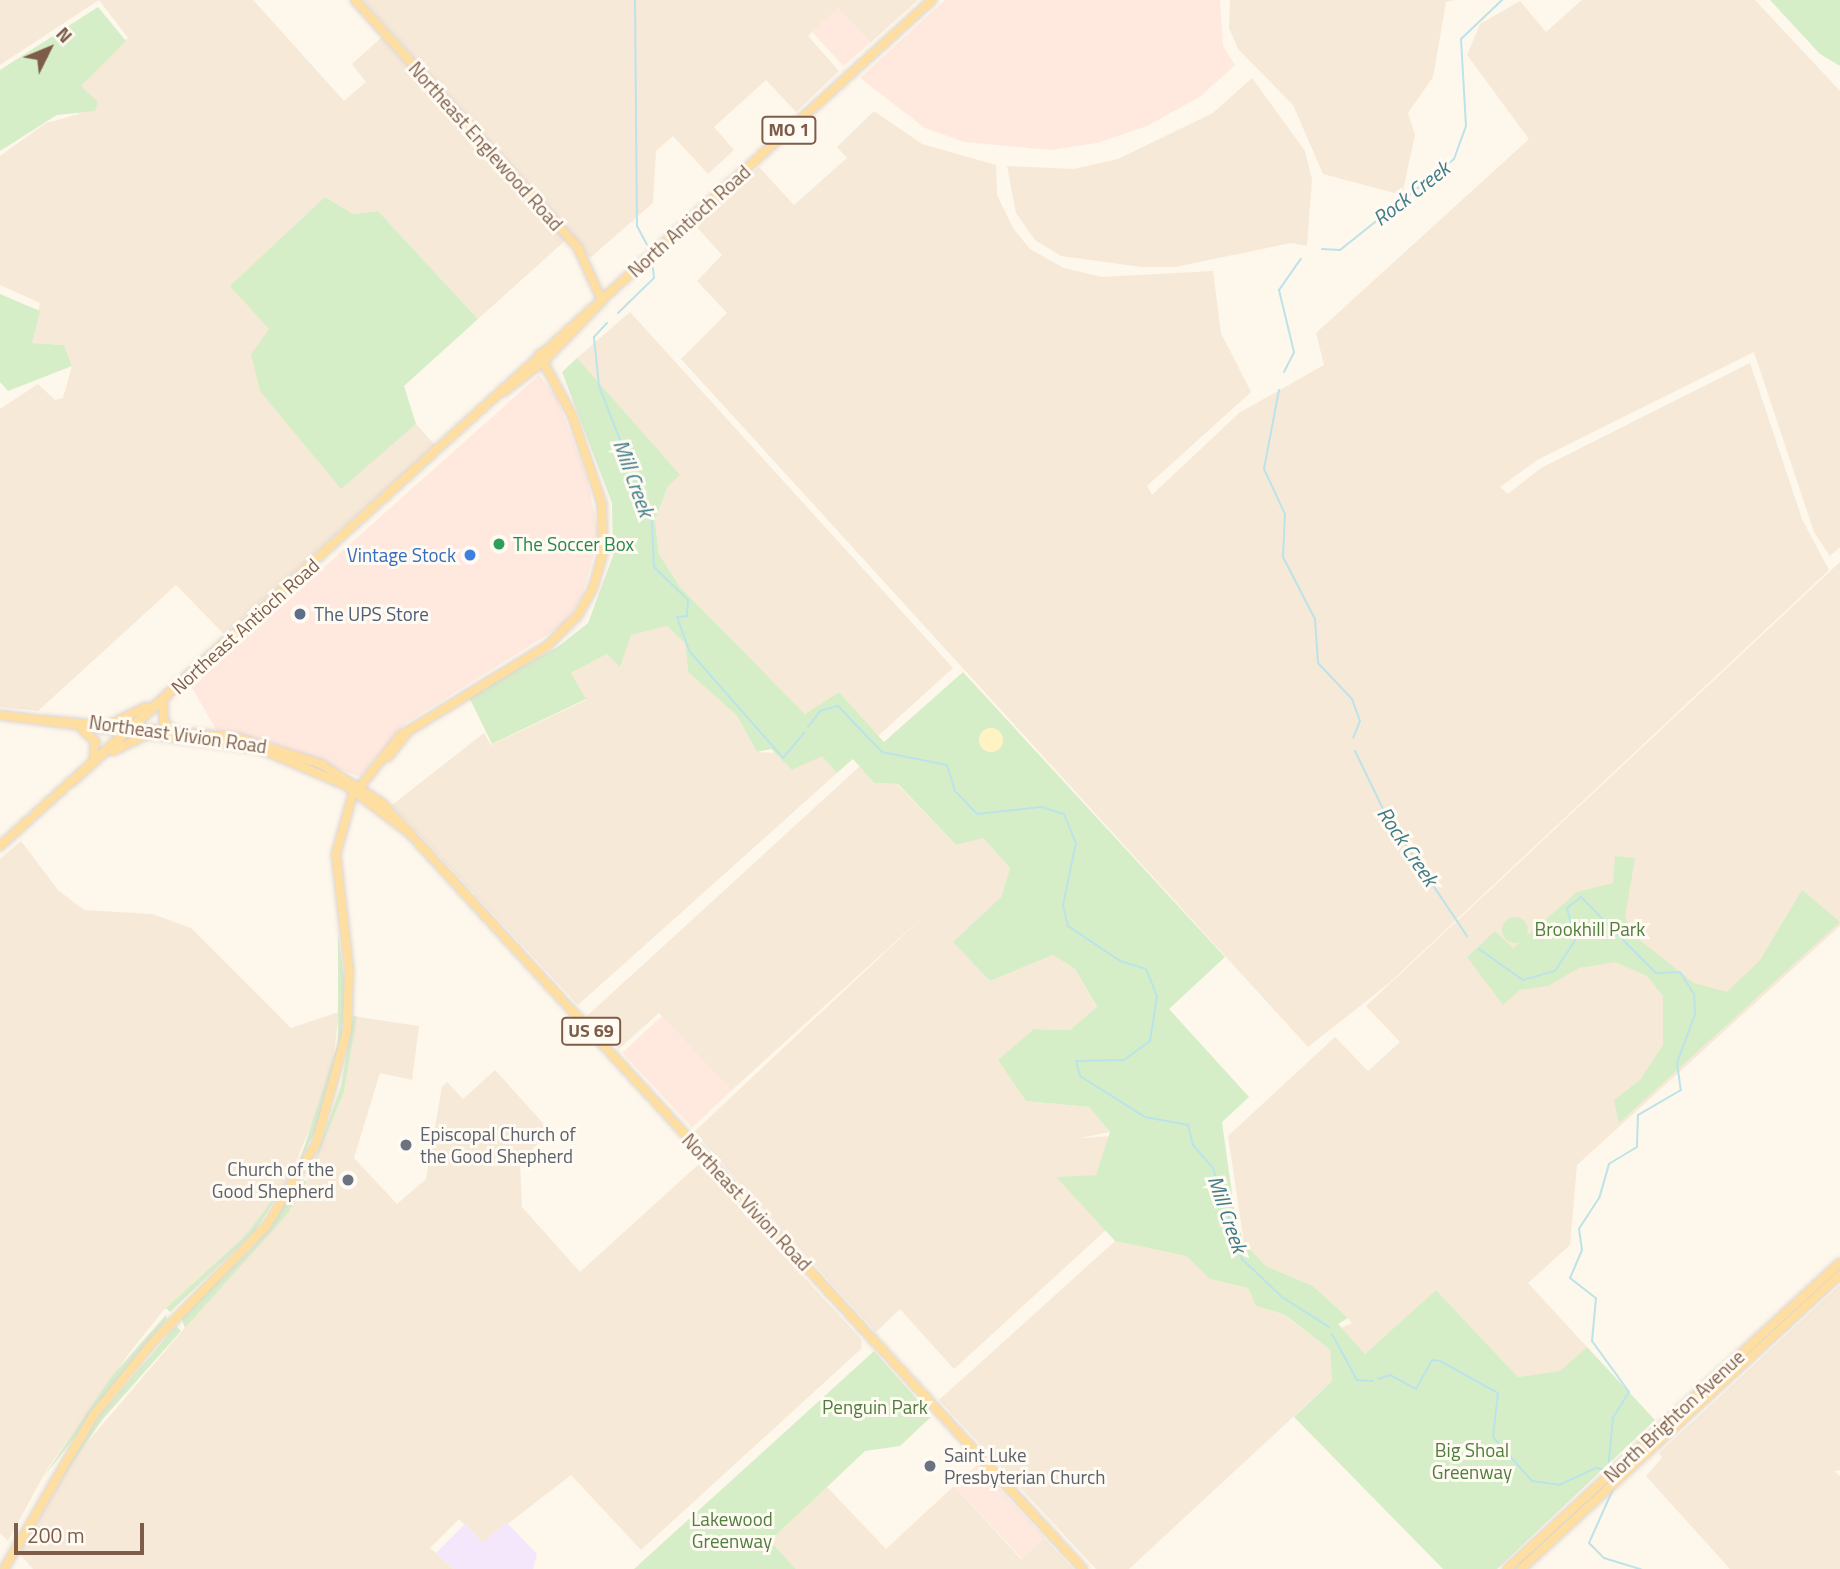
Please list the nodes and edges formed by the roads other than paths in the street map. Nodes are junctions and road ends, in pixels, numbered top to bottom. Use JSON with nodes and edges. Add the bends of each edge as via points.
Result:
{"nodes":[{"id":1,"x":355,"y":0,"type":"edge"},
{"id":2,"x":932,"y":0,"type":"edge"},
{"id":3,"x":596,"y":284,"type":"junction"},
{"id":4,"x":602,"y":301,"type":"junction"},
{"id":5,"x":587,"y":310,"type":"junction"},
{"id":6,"x":541,"y":358,"type":"junction"},
{"id":7,"x":339,"y":542,"type":"joint"},
{"id":8,"x":169,"y":695,"type":"junction"},
{"id":9,"x":163,"y":704,"type":"junction"},
{"id":10,"x":149,"y":706,"type":"junction"},
{"id":11,"x":0,"y":715,"type":"edge"},
{"id":12,"x":43,"y":720,"type":"junction"},
{"id":13,"x":110,"y":724,"type":"junction"},
{"id":14,"x":72,"y":726,"type":"junction"},
{"id":15,"x":129,"y":730,"type":"junction"},
{"id":16,"x":173,"y":731,"type":"junction"},
{"id":17,"x":146,"y":735,"type":"junction"},
{"id":18,"x":110,"y":752,"type":"junction"},
{"id":19,"x":93,"y":757,"type":"junction"},
{"id":20,"x":72,"y":781,"type":"junction"},
{"id":21,"x":360,"y":790,"type":"junction"},
{"id":22,"x":0,"y":846,"type":"edge"},
{"id":23,"x":1840,"y":1263,"type":"edge"},
{"id":24,"x":1840,"y":1275,"type":"edge"},
{"id":25,"x":4,"y":1569,"type":"edge"},
{"id":26,"x":1083,"y":1569,"type":"edge"},
{"id":27,"x":1507,"y":1569,"type":"edge"},
{"id":28,"x":1521,"y":1569,"type":"edge"}],
"edges":[{"from":1,"to":3,"type":"main road","name":"Northeast Englewood Road","via":[[578,248]]},
{"from":2,"to":4,"type":"main road","name":"North Antioch Road","number":"MO 1"},
{"from":3,"to":4,"type":"main road","name":"Northeast Englewood Road"},
{"from":3,"to":5,"type":"main road"},
{"from":4,"to":5,"type":"main road","name":"North Antioch Road","number":"MO 1"},
{"from":4,"to":6,"type":"main road","name":"North Antioch Road","number":"MO 1"},
{"from":5,"to":6,"type":"main road","name":"North Antioch Road","number":"MO 1"},
{"from":6,"to":7,"type":"main road","name":"North Antioch Road","number":"MO 1"},
{"from":6,"to":21,"type":"main road","via":[[572,415],[599,492],[605,531],[598,575],[578,615],[555,639],[408,731]]},
{"from":7,"to":8,"type":"main road","name":"Northeast Antioch Road","number":"MO 1"},
{"from":8,"to":9,"type":"main road","number":"MO 1"},
{"from":8,"to":10,"type":"main road","name":"Northeast Antioch Road","number":"MO 1"},
{"from":9,"to":15,"type":"main road","name":"Northeast Antioch Road","number":"MO 1"},
{"from":9,"to":16,"type":"main road","via":[[164,722]]},
{"from":10,"to":13,"type":"main road"},
{"from":10,"to":15,"type":"main road","number":"MO 1"},
{"from":11,"to":12,"type":"main road","name":"Northeast Vivion Road","number":"US 69"},
{"from":12,"to":13,"type":"main road","name":"Northeast Vivion Road","number":"US 69"},
{"from":12,"to":14,"type":"main road","name":"Northeast Vivion Road","number":"US 69"},
{"from":13,"to":15,"type":"main road","name":"Northeast Vivion Road","number":"US 69"},
{"from":14,"to":15,"type":"main road","name":"Northeast Vivion Road","number":"US 69"},
{"from":14,"to":19,"type":"main road","via":[[91,734]]},
{"from":15,"to":16,"type":"main road","name":"Northeast Vivion Road","number":"US 69"},
{"from":15,"to":17,"type":"main road","name":"Northeast Vivion Road","number":"US 69"},
{"from":15,"to":18,"type":"main road","number":"MO 1"},
{"from":15,"to":19,"type":"main road","number":"MO 1"},
{"from":16,"to":21,"type":"main road","name":"Northeast Vivion Road","number":"US 69","via":[[278,748]]},
{"from":17,"to":18,"type":"main road"},
{"from":17,"to":21,"type":"main road","name":"Northeast Vivion Road","number":"US 69","via":[[261,749]]},
{"from":18,"to":20,"type":"main road","number":"MO 1"},
{"from":19,"to":20,"type":"main road","number":"MO 1"},
{"from":20,"to":22,"type":"main road","number":"MO 1"},
{"from":21,"to":25,"type":"main road","via":[[340,825],[349,1013],[338,1084],[317,1144],[259,1234],[153,1342],[93,1416]]},
{"from":21,"to":26,"type":"main road","name":"Northeast Vivion Road","number":"US 69","via":[[411,834]]},
{"from":23,"to":27,"type":"main road","name":"North Brighton Avenue"},
{"from":24,"to":28,"type":"main road","name":"North Brighton Avenue"}]}
